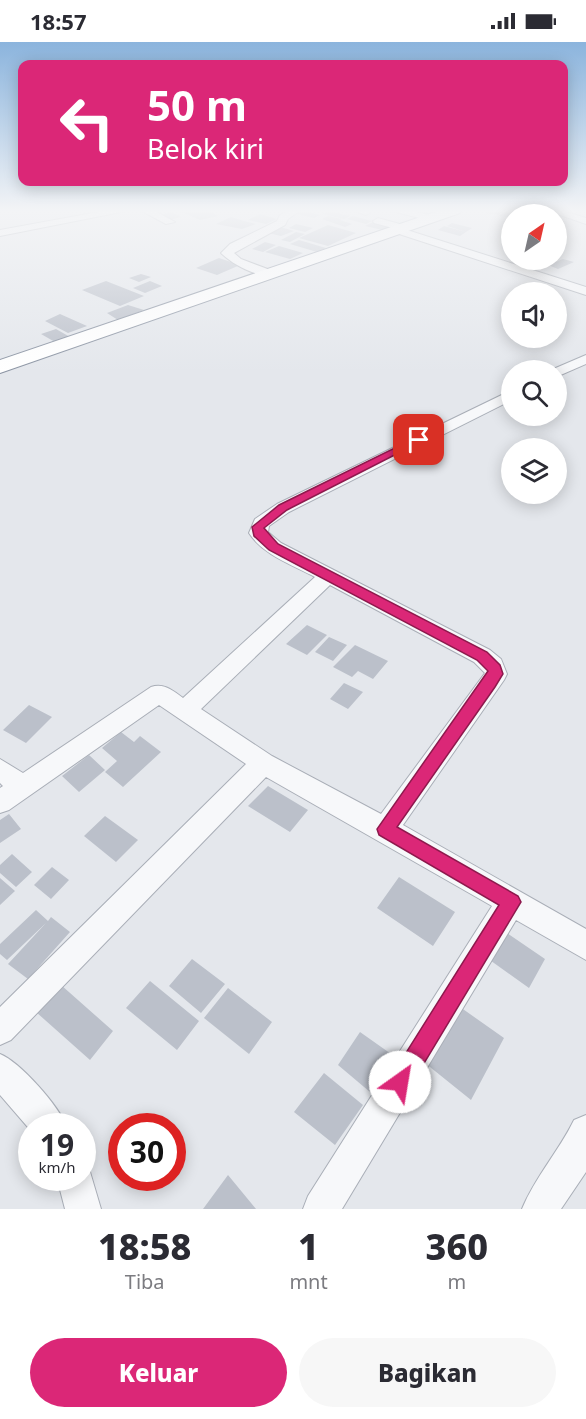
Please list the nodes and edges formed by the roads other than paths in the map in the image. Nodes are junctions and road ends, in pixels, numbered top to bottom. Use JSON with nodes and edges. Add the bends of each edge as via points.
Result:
{"nodes":[{"id":1,"x":246,"y":264,"type":"edge"},
{"id":2,"x":294,"y":264,"type":"edge"},
{"id":3,"x":506,"y":264,"type":"edge"},
{"id":4,"x":269,"y":273,"type":"junction"},
{"id":5,"x":586,"y":291,"type":"edge"},
{"id":6,"x":586,"y":359,"type":"edge"},
{"id":7,"x":0,"y":367,"type":"edge"},
{"id":8,"x":567,"y":368,"type":"edge"},
{"id":9,"x":501,"y":399,"type":"edge"},
{"id":10,"x":328,"y":576,"type":"junction"},
{"id":11,"x":186,"y":709,"type":"junction"},
{"id":12,"x":263,"y":763,"type":"junction"},
{"id":13,"x":0,"y":769,"type":"edge"},
{"id":14,"x":22,"y":786,"type":"junction"},
{"id":15,"x":0,"y":802,"type":"edge"},
{"id":16,"x":385,"y":829,"type":"junction"},
{"id":17,"x":511,"y":902,"type":"junction"},
{"id":18,"x":586,"y":945,"type":"edge"},
{"id":19,"x":0,"y":1029,"type":"edge"},
{"id":20,"x":0,"y":1070,"type":"edge"},
{"id":21,"x":38,"y":1113,"type":"edge"},
{"id":22,"x":586,"y":1132,"type":"edge"},
{"id":23,"x":78,"y":1191,"type":"edge"},
{"id":24,"x":83,"y":1209,"type":"edge"},
{"id":25,"x":321,"y":1209,"type":"edge"},
{"id":26,"x":540,"y":1209,"type":"edge"}],
"edges":[{"from":1,"to":4,"type":"street"},
{"from":2,"to":4,"type":"highway"},
{"from":3,"to":5,"type":"street"},
{"from":4,"to":7,"type":"highway"},
{"from":6,"to":8,"type":"street"},
{"from":9,"to":10,"type":"street","via":[[307,495],[261,523],[258,533],[264,539]]},
{"from":10,"to":11,"type":"street"},
{"from":10,"to":16,"type":"street","via":[[482,656],[495,669],[490,683]]},
{"from":11,"to":12,"type":"street"},
{"from":11,"to":14,"type":"street","via":[[155,693]]},
{"from":12,"to":16,"type":"street"},
{"from":12,"to":19,"type":"street"},
{"from":13,"to":14,"type":"street"},
{"from":14,"to":15,"type":"street"},
{"from":16,"to":17,"type":"street"},
{"from":17,"to":18,"type":"street"},
{"from":17,"to":25,"type":"street"},
{"from":20,"to":21,"type":"street"},
{"from":22,"to":26,"type":"street","via":[[574,1159]]},
{"from":23,"to":24,"type":"street"}]}
